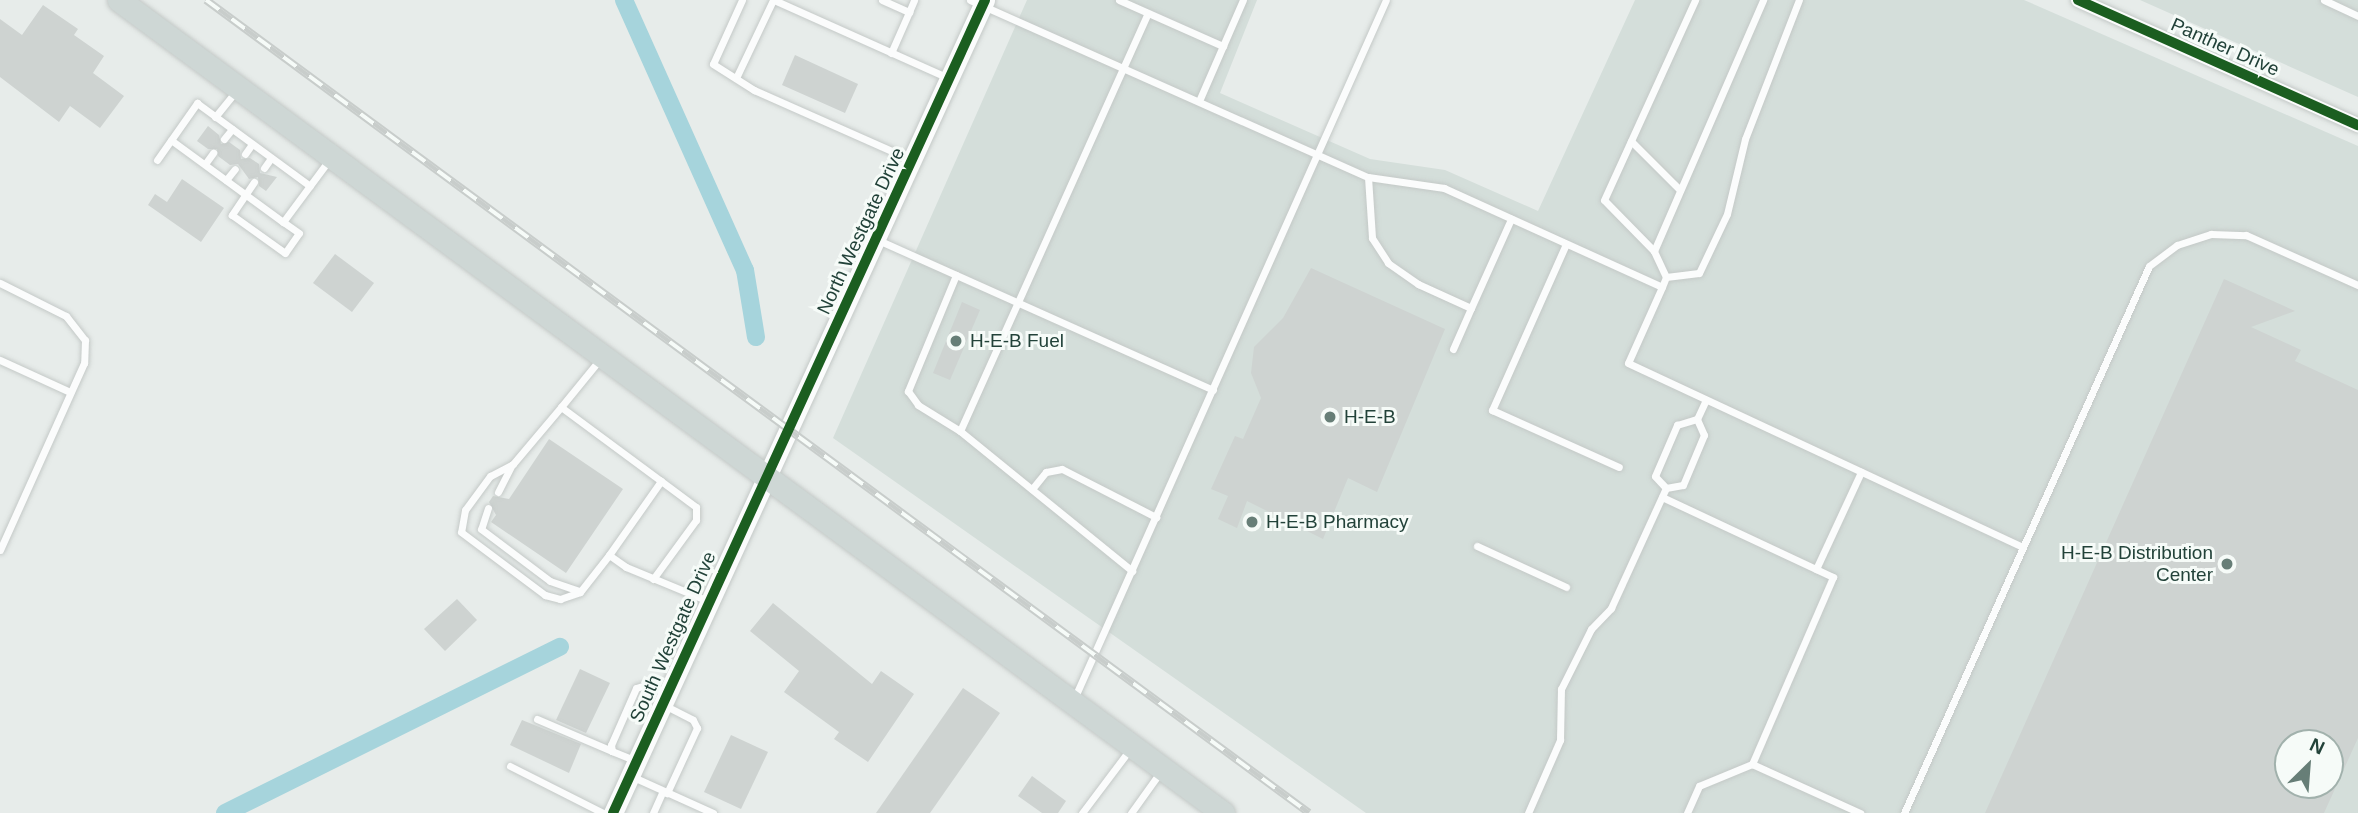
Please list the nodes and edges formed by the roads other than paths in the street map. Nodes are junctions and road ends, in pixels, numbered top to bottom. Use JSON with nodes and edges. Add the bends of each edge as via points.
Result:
{"nodes":[{"id":1,"x":119,"y":0,"type":"edge"},
{"id":2,"x":742,"y":0,"type":"edge"},
{"id":3,"x":774,"y":0,"type":"edge"},
{"id":4,"x":882,"y":0,"type":"edge"},
{"id":5,"x":914,"y":0,"type":"edge"},
{"id":6,"x":1119,"y":0,"type":"edge"},
{"id":7,"x":1243,"y":0,"type":"edge"},
{"id":8,"x":1386,"y":0,"type":"edge"},
{"id":9,"x":1695,"y":0,"type":"edge"},
{"id":10,"x":1763,"y":0,"type":"edge"},
{"id":11,"x":1799,"y":0,"type":"edge"},
{"id":12,"x":2078,"y":0,"type":"edge"},
{"id":13,"x":2324,"y":0,"type":"edge"},
{"id":14,"x":979,"y":2,"type":"edge"},
{"id":15,"x":909,"y":12,"type":"junction"},
{"id":16,"x":1149,"y":13,"type":"junction"},
{"id":17,"x":2358,"y":16,"type":"edge"},
{"id":18,"x":1223,"y":46,"type":"junction"},
{"id":19,"x":891,"y":53,"type":"junction"},
{"id":20,"x":1124,"y":68,"type":"junction"},
{"id":21,"x":736,"y":78,"type":"junction"},
{"id":22,"x":949,"y":79,"type":"junction"},
{"id":23,"x":239,"y":87,"type":"junction"},
{"id":24,"x":1199,"y":101,"type":"junction"},
{"id":25,"x":215,"y":117,"type":"junction"},
{"id":26,"x":2358,"y":125,"type":"edge"},
{"id":27,"x":232,"y":129,"type":"junction"},
{"id":28,"x":224,"y":139,"type":"dead end"},
{"id":29,"x":171,"y":140,"type":"junction"},
{"id":30,"x":1631,"y":141,"type":"junction"},
{"id":31,"x":252,"y":144,"type":"junction"},
{"id":32,"x":213,"y":153,"type":"dead end"},
{"id":33,"x":1318,"y":153,"type":"junction"},
{"id":34,"x":245,"y":154,"type":"dead end"},
{"id":35,"x":332,"y":156,"type":"junction"},
{"id":36,"x":271,"y":158,"type":"junction"},
{"id":37,"x":157,"y":160,"type":"dead end"},
{"id":38,"x":913,"y":160,"type":"junction"},
{"id":39,"x":205,"y":164,"type":"junction"},
{"id":40,"x":264,"y":168,"type":"dead end"},
{"id":41,"x":235,"y":169,"type":"dead end"},
{"id":42,"x":1368,"y":177,"type":"junction"},
{"id":43,"x":226,"y":180,"type":"junction"},
{"id":44,"x":254,"y":182,"type":"dead end"},
{"id":45,"x":310,"y":186,"type":"junction"},
{"id":46,"x":1681,"y":190,"type":"junction"},
{"id":47,"x":246,"y":194,"type":"junction"},
{"id":48,"x":1511,"y":219,"type":"junction"},
{"id":49,"x":283,"y":222,"type":"junction"},
{"id":50,"x":877,"y":239,"type":"junction"},
{"id":51,"x":1566,"y":244,"type":"junction"},
{"id":52,"x":1654,"y":251,"type":"junction"},
{"id":53,"x":956,"y":275,"type":"junction"},
{"id":54,"x":1666,"y":277,"type":"junction"},
{"id":55,"x":0,"y":283,"type":"edge"},
{"id":56,"x":2358,"y":285,"type":"edge"},
{"id":57,"x":1662,"y":287,"type":"junction"},
{"id":58,"x":1018,"y":302,"type":"junction"},
{"id":59,"x":1471,"y":308,"type":"junction"},
{"id":60,"x":1453,"y":349,"type":"dead end"},
{"id":61,"x":603,"y":355,"type":"junction"},
{"id":62,"x":0,"y":360,"type":"edge"},
{"id":63,"x":1213,"y":390,"type":"junction"},
{"id":64,"x":71,"y":392,"type":"junction"},
{"id":65,"x":1706,"y":400,"type":"junction"},
{"id":66,"x":561,"y":407,"type":"junction"},
{"id":67,"x":1697,"y":419,"type":"junction"},
{"id":68,"x":960,"y":431,"type":"junction"},
{"id":69,"x":513,"y":464,"type":"junction"},
{"id":70,"x":1619,"y":467,"type":"dead end"},
{"id":71,"x":1861,"y":472,"type":"junction"},
{"id":72,"x":766,"y":475,"type":"junction"},
{"id":73,"x":660,"y":481,"type":"junction"},
{"id":74,"x":1666,"y":488,"type":"junction"},
{"id":75,"x":1032,"y":489,"type":"junction"},
{"id":76,"x":498,"y":492,"type":"dead end"},
{"id":77,"x":1662,"y":497,"type":"junction"},
{"id":78,"x":488,"y":508,"type":"dead end"},
{"id":79,"x":1156,"y":517,"type":"junction"},
{"id":80,"x":1477,"y":546,"type":"dead end"},
{"id":81,"x":2021,"y":546,"type":"junction"},
{"id":82,"x":0,"y":550,"type":"edge"},
{"id":83,"x":609,"y":555,"type":"junction"},
{"id":84,"x":1816,"y":569,"type":"junction"},
{"id":85,"x":1132,"y":571,"type":"junction"},
{"id":86,"x":653,"y":579,"type":"junction"},
{"id":87,"x":1566,"y":587,"type":"dead end"},
{"id":88,"x":580,"y":592,"type":"junction"},
{"id":89,"x":708,"y":602,"type":"junction"},
{"id":90,"x":664,"y":698,"type":"junction"},
{"id":91,"x":1073,"y":701,"type":"junction"},
{"id":92,"x":537,"y":719,"type":"dead end"},
{"id":93,"x":1133,"y":746,"type":"junction"},
{"id":94,"x":612,"y":751,"type":"junction"},
{"id":95,"x":1752,"y":764,"type":"junction"},
{"id":96,"x":510,"y":766,"type":"dead end"},
{"id":97,"x":633,"y":769,"type":"junction"},
{"id":98,"x":1163,"y":769,"type":"junction"},
{"id":99,"x":665,"y":792,"type":"junction"},
{"id":100,"x":603,"y":813,"type":"edge"},
{"id":101,"x":613,"y":813,"type":"edge"},
{"id":102,"x":653,"y":813,"type":"edge"},
{"id":103,"x":713,"y":813,"type":"edge"},
{"id":104,"x":1082,"y":813,"type":"edge"},
{"id":105,"x":1131,"y":813,"type":"edge"},
{"id":106,"x":1223,"y":813,"type":"edge"},
{"id":107,"x":1528,"y":813,"type":"edge"},
{"id":108,"x":1687,"y":813,"type":"edge"},
{"id":109,"x":1860,"y":813,"type":"edge"},
{"id":110,"x":1905,"y":813,"type":"edge"}],
"edges":[{"from":1,"to":23,"type":"main road"},
{"from":2,"to":21,"type":"lane","via":[[713,64]]},
{"from":3,"to":19,"type":"lane"},
{"from":3,"to":21,"type":"lane"},
{"from":4,"to":15,"type":"lane"},
{"from":5,"to":15,"type":"lane"},
{"from":6,"to":16,"type":"lane"},
{"from":7,"to":18,"type":"lane"},
{"from":8,"to":33,"type":"lane"},
{"from":9,"to":30,"type":"lane"},
{"from":10,"to":46,"type":"lane"},
{"from":11,"to":54,"type":"lane","via":[[1745,139],[1727,214],[1699,273]]},
{"from":12,"to":26,"type":"street","name":"Panther Drive"},
{"from":13,"to":17,"type":"lane"},
{"from":14,"to":20,"type":"lane"},
{"from":14,"to":22,"type":"street","name":"North Westgate Drive"},
{"from":15,"to":19,"type":"lane"},
{"from":16,"to":18,"type":"lane"},
{"from":16,"to":20,"type":"lane"},
{"from":18,"to":24,"type":"lane"},
{"from":19,"to":22,"type":"lane"},
{"from":20,"to":24,"type":"lane"},
{"from":20,"to":58,"type":"lane"},
{"from":21,"to":38,"type":"lane"},
{"from":22,"to":38,"type":"street","name":"North Westgate Drive"},
{"from":23,"to":25,"type":"lane"},
{"from":23,"to":35,"type":"main road"},
{"from":24,"to":33,"type":"lane"},
{"from":25,"to":27,"type":"lane"},
{"from":25,"to":29,"type":"lane","via":[[197,103]]},
{"from":27,"to":28,"type":"lane"},
{"from":27,"to":31,"type":"lane"},
{"from":29,"to":37,"type":"lane"},
{"from":29,"to":39,"type":"lane"},
{"from":30,"to":46,"type":"lane"},
{"from":30,"to":52,"type":"lane","via":[[1605,200]]},
{"from":31,"to":34,"type":"lane"},
{"from":31,"to":36,"type":"lane"},
{"from":32,"to":39,"type":"lane"},
{"from":33,"to":42,"type":"lane"},
{"from":33,"to":63,"type":"lane"},
{"from":35,"to":45,"type":"lane"},
{"from":35,"to":61,"type":"main road"},
{"from":36,"to":40,"type":"lane"},
{"from":36,"to":45,"type":"lane"},
{"from":38,"to":50,"type":"street","name":"North Westgate Drive"},
{"from":39,"to":43,"type":"lane"},
{"from":41,"to":43,"type":"lane"},
{"from":42,"to":48,"type":"lane","via":[[1444,188]]},
{"from":42,"to":59,"type":"lane","via":[[1372,238],[1388,263],[1418,284]]},
{"from":43,"to":47,"type":"lane"},
{"from":44,"to":47,"type":"lane"},
{"from":45,"to":49,"type":"lane"},
{"from":46,"to":52,"type":"lane"},
{"from":47,"to":49,"type":"lane"},
{"from":47,"to":49,"type":"lane","via":[[232,215],[285,253],[299,233]]},
{"from":48,"to":51,"type":"lane"},
{"from":48,"to":59,"type":"lane"},
{"from":50,"to":53,"type":"lane"},
{"from":50,"to":72,"type":"street","name":"North Westgate Drive"},
{"from":51,"to":57,"type":"lane"},
{"from":51,"to":70,"type":"lane","via":[[1492,410]]},
{"from":52,"to":54,"type":"lane"},
{"from":53,"to":58,"type":"lane"},
{"from":53,"to":68,"type":"lane","via":[[908,391],[918,405]]},
{"from":54,"to":57,"type":"lane"},
{"from":55,"to":64,"type":"lane","via":[[66,316],[85,340],[84,363]]},
{"from":56,"to":81,"type":"lane","via":[[2246,235],[2211,234],[2177,244],[2149,265]]},
{"from":57,"to":65,"type":"lane","via":[[1628,363]]},
{"from":58,"to":63,"type":"lane"},
{"from":58,"to":68,"type":"lane"},
{"from":59,"to":60,"type":"lane"},
{"from":61,"to":66,"type":"lane"},
{"from":61,"to":72,"type":"main road"},
{"from":62,"to":64,"type":"lane"},
{"from":63,"to":79,"type":"lane"},
{"from":64,"to":82,"type":"lane"},
{"from":65,"to":67,"type":"lane"},
{"from":65,"to":71,"type":"lane"},
{"from":66,"to":69,"type":"lane"},
{"from":66,"to":73,"type":"lane"},
{"from":67,"to":74,"type":"lane","via":[[1704,435],[1683,485]]},
{"from":67,"to":74,"type":"lane","via":[[1677,425],[1655,476]]},
{"from":68,"to":75,"type":"lane"},
{"from":69,"to":76,"type":"lane"},
{"from":69,"to":88,"type":"lane","via":[[490,476],[465,510],[461,532],[545,595],[560,599]]},
{"from":71,"to":81,"type":"lane"},
{"from":71,"to":84,"type":"lane"},
{"from":72,"to":89,"type":"street","name":"South Westgate Drive"},
{"from":72,"to":91,"type":"main road"},
{"from":73,"to":83,"type":"lane"},
{"from":73,"to":86,"type":"lane","via":[[696,507],[696,520]]},
{"from":74,"to":77,"type":"lane"},
{"from":75,"to":79,"type":"lane","via":[[1046,472],[1062,469]]},
{"from":75,"to":85,"type":"lane"},
{"from":77,"to":84,"type":"lane"},
{"from":77,"to":107,"type":"lane","via":[[1611,608],[1591,629],[1561,689],[1560,740]]},
{"from":78,"to":88,"type":"lane","via":[[481,529],[550,581]]},
{"from":79,"to":85,"type":"lane"},
{"from":80,"to":87,"type":"lane"},
{"from":81,"to":110,"type":"lane"},
{"from":83,"to":86,"type":"lane"},
{"from":83,"to":88,"type":"lane"},
{"from":84,"to":95,"type":"lane","via":[[1833,577]]},
{"from":85,"to":91,"type":"lane"},
{"from":86,"to":89,"type":"lane"},
{"from":89,"to":90,"type":"street","name":"South Westgate Drive"},
{"from":90,"to":94,"type":"lane","via":[[645,685],[636,688],[613,738]]},
{"from":90,"to":97,"type":"street","name":"South Westgate Drive"},
{"from":90,"to":99,"type":"lane","via":[[693,720],[696,728]]},
{"from":91,"to":93,"type":"main road"},
{"from":92,"to":94,"type":"lane"},
{"from":93,"to":98,"type":"main road"},
{"from":93,"to":104,"type":"lane"},
{"from":94,"to":97,"type":"lane"},
{"from":95,"to":108,"type":"lane","via":[[1699,786]]},
{"from":95,"to":109,"type":"lane"},
{"from":96,"to":100,"type":"lane"},
{"from":97,"to":99,"type":"lane"},
{"from":97,"to":101,"type":"street","name":"South Westgate Drive"},
{"from":98,"to":105,"type":"lane"},
{"from":98,"to":106,"type":"main road"},
{"from":99,"to":102,"type":"lane"},
{"from":99,"to":103,"type":"lane"}]}
